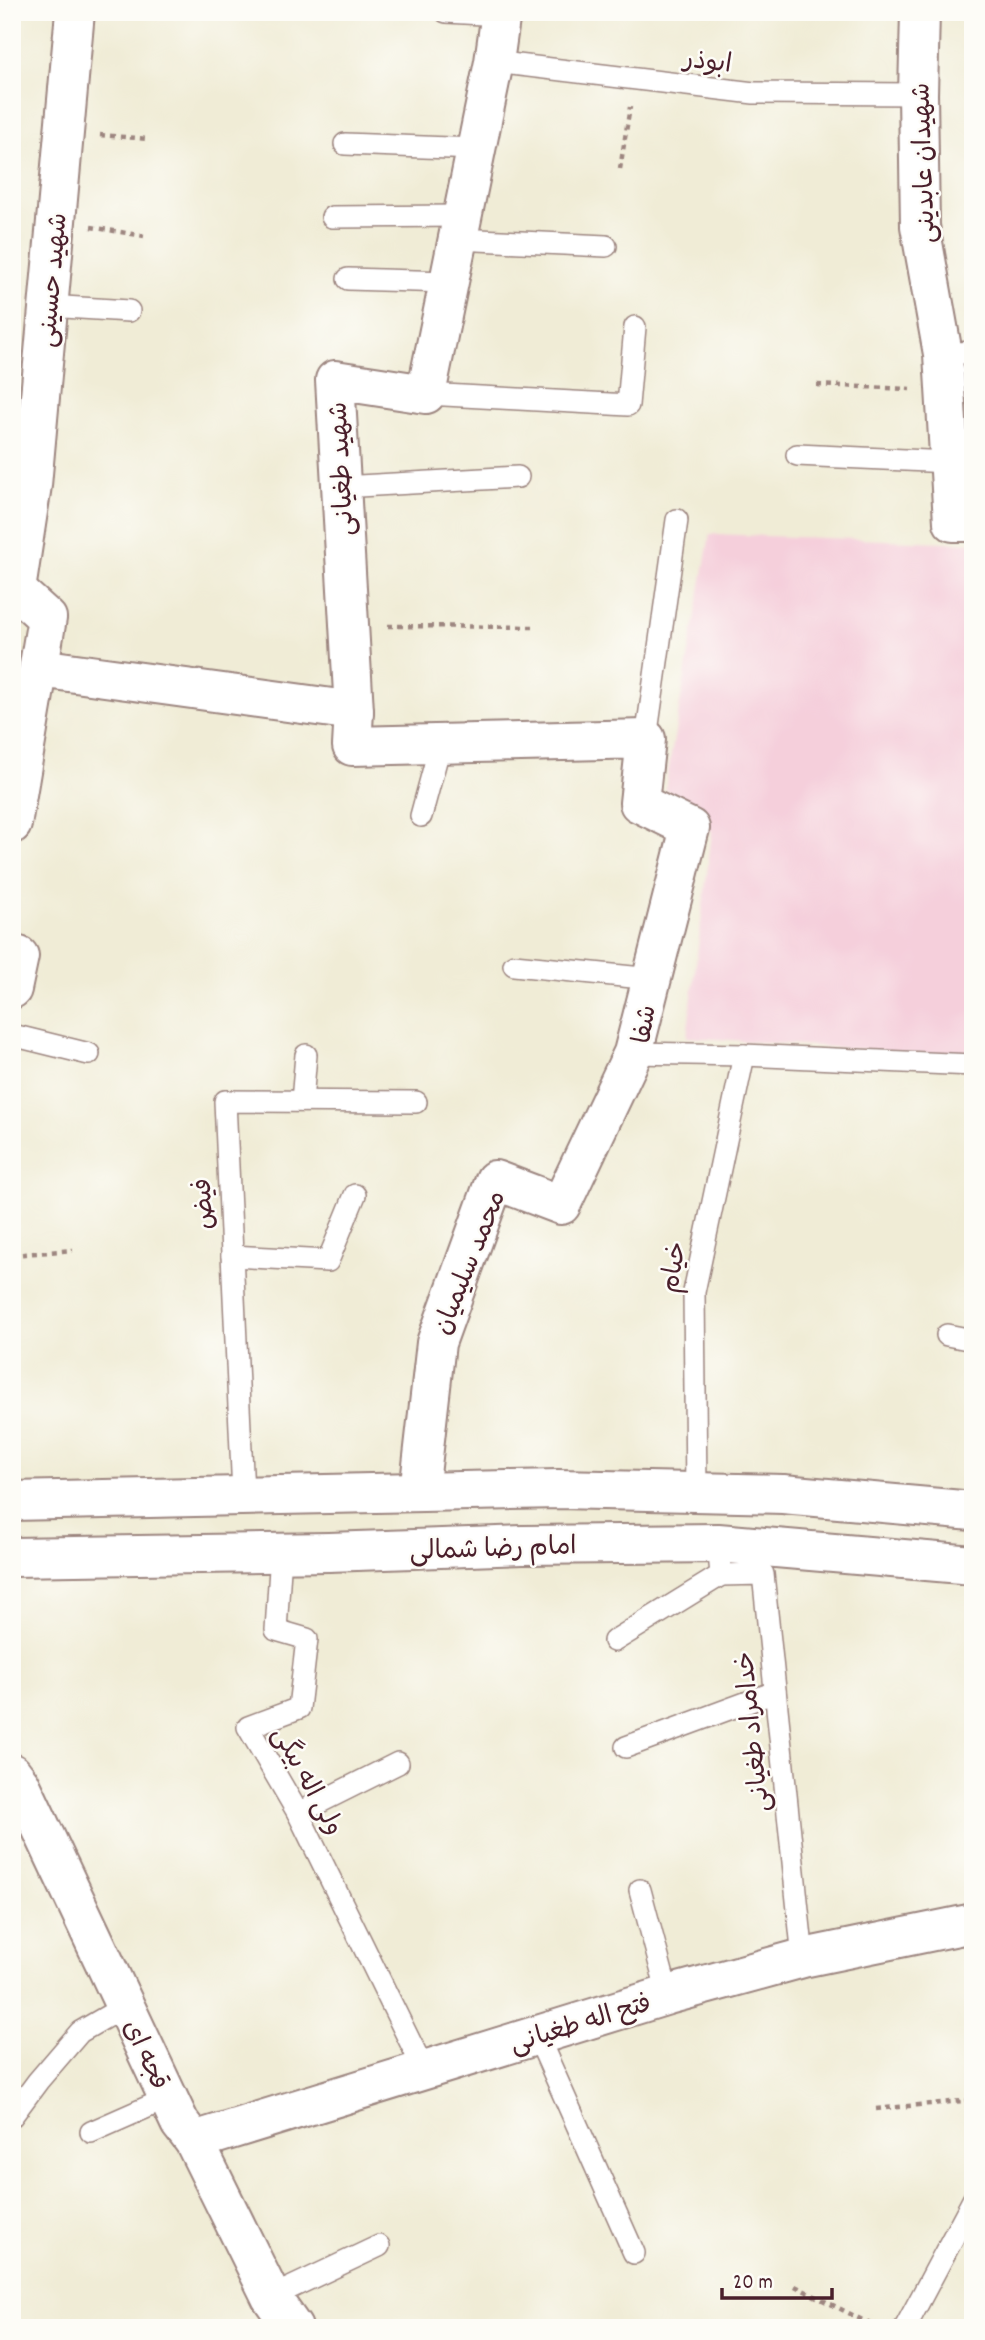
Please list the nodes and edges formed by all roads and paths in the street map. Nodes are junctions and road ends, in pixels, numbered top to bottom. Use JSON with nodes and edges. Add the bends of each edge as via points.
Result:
{"nodes":[{"id":1,"x":75,"y":12,"type":"edge"},
{"id":2,"x":446,"y":12,"type":"edge"},
{"id":3,"x":920,"y":12,"type":"edge"},
{"id":4,"x":501,"y":13,"type":"edge"},
{"id":5,"x":494,"y":62,"type":"junction"},
{"id":6,"x":635,"y":79,"type":"junction"},
{"id":7,"x":918,"y":94,"type":"junction"},
{"id":8,"x":64,"y":132,"type":"junction"},
{"id":9,"x":149,"y":139,"type":"dead end"},
{"id":10,"x":345,"y":144,"type":"dead end"},
{"id":11,"x":476,"y":149,"type":"junction"},
{"id":12,"x":620,"y":169,"type":"dead end"},
{"id":13,"x":332,"y":218,"type":"dead end"},
{"id":14,"x":56,"y":221,"type":"junction"},
{"id":15,"x":460,"y":228,"type":"junction"},
{"id":16,"x":144,"y":236,"type":"dead end"},
{"id":17,"x":606,"y":246,"type":"dead end"},
{"id":18,"x":348,"y":279,"type":"dead end"},
{"id":19,"x":449,"y":282,"type":"junction"},
{"id":20,"x":48,"y":306,"type":"junction"},
{"id":21,"x":129,"y":312,"type":"dead end"},
{"id":22,"x":635,"y":327,"type":"dead end"},
{"id":23,"x":958,"y":353,"type":"edge"},
{"id":24,"x":817,"y":385,"type":"dead end"},
{"id":25,"x":946,"y":391,"type":"junction"},
{"id":26,"x":426,"y":394,"type":"junction"},
{"id":27,"x":797,"y":456,"type":"dead end"},
{"id":28,"x":949,"y":462,"type":"junction"},
{"id":29,"x":517,"y":477,"type":"dead end"},
{"id":30,"x":22,"y":483,"type":"edge"},
{"id":31,"x":341,"y":487,"type":"junction"},
{"id":32,"x":677,"y":520,"type":"dead end"},
{"id":33,"x":963,"y":522,"type":"edge"},
{"id":34,"x":14,"y":590,"type":"edge"},
{"id":35,"x":349,"y":626,"type":"junction"},
{"id":36,"x":537,"y":627,"type":"dead end"},
{"id":37,"x":39,"y":668,"type":"junction"},
{"id":38,"x":354,"y":711,"type":"junction"},
{"id":39,"x":646,"y":739,"type":"junction"},
{"id":40,"x":441,"y":742,"type":"junction"},
{"id":41,"x":421,"y":816,"type":"dead end"},
{"id":42,"x":12,"y":824,"type":"edge"},
{"id":43,"x":12,"y":956,"type":"edge"},
{"id":44,"x":514,"y":965,"type":"dead end"},
{"id":45,"x":652,"y":979,"type":"junction"},
{"id":46,"x":12,"y":989,"type":"edge"},
{"id":47,"x":12,"y":1035,"type":"edge"},
{"id":48,"x":633,"y":1053,"type":"junction"},
{"id":49,"x":89,"y":1054,"type":"dead end"},
{"id":50,"x":306,"y":1055,"type":"dead end"},
{"id":51,"x":744,"y":1055,"type":"junction"},
{"id":52,"x":973,"y":1065,"type":"edge"},
{"id":53,"x":302,"y":1101,"type":"junction"},
{"id":54,"x":416,"y":1101,"type":"dead end"},
{"id":55,"x":355,"y":1195,"type":"dead end"},
{"id":56,"x":73,"y":1250,"type":"dead end"},
{"id":57,"x":12,"y":1255,"type":"edge"},
{"id":58,"x":232,"y":1256,"type":"junction"},
{"id":59,"x":947,"y":1335,"type":"dead end"},
{"id":60,"x":973,"y":1340,"type":"edge"},
{"id":61,"x":419,"y":1492,"type":"junction"},
{"id":62,"x":696,"y":1493,"type":"junction"},
{"id":63,"x":243,"y":1494,"type":"junction"},
{"id":64,"x":12,"y":1501,"type":"edge"},
{"id":65,"x":973,"y":1511,"type":"edge"},
{"id":66,"x":281,"y":1553,"type":"junction"},
{"id":67,"x":12,"y":1558,"type":"edge"},
{"id":68,"x":719,"y":1559,"type":"junction"},
{"id":69,"x":973,"y":1565,"type":"edge"},
{"id":70,"x":614,"y":1642,"type":"dead end"},
{"id":71,"x":775,"y":1692,"type":"junction"},
{"id":72,"x":626,"y":1747,"type":"dead end"},
{"id":73,"x":398,"y":1763,"type":"dead end"},
{"id":74,"x":12,"y":1773,"type":"edge"},
{"id":75,"x":299,"y":1812,"type":"junction"},
{"id":76,"x":640,"y":1890,"type":"dead end"},
{"id":77,"x":973,"y":1923,"type":"edge"},
{"id":78,"x":803,"y":1958,"type":"junction"},
{"id":79,"x":668,"y":1995,"type":"junction"},
{"id":80,"x":125,"y":2006,"type":"junction"},
{"id":81,"x":537,"y":2035,"type":"junction"},
{"id":82,"x":424,"y":2070,"type":"junction"},
{"id":83,"x":168,"y":2098,"type":"junction"},
{"id":84,"x":973,"y":2100,"type":"edge"},
{"id":85,"x":876,"y":2109,"type":"dead end"},
{"id":86,"x":12,"y":2116,"type":"edge"},
{"id":87,"x":91,"y":2132,"type":"dead end"},
{"id":88,"x":194,"y":2141,"type":"junction"},
{"id":89,"x":973,"y":2200,"type":"edge"},
{"id":90,"x":379,"y":2246,"type":"dead end"},
{"id":91,"x":634,"y":2253,"type":"dead end"},
{"id":92,"x":795,"y":2286,"type":"dead end"},
{"id":93,"x":271,"y":2297,"type":"junction"},
{"id":94,"x":293,"y":2328,"type":"edge"},
{"id":95,"x":877,"y":2328,"type":"edge"},
{"id":96,"x":905,"y":2328,"type":"edge"}],
"edges":[{"from":1,"to":8,"type":"street","name":"شهید حسینی"},
{"from":2,"to":4,"type":"lane"},
{"from":3,"to":7,"type":"street","name":"شهیدان عابدینی"},
{"from":4,"to":5,"type":"street"},
{"from":5,"to":6,"type":"lane","name":"ابوذر"},
{"from":5,"to":11,"type":"street"},
{"from":6,"to":7,"type":"lane","name":"ابوذر","via":[[754,93]]},
{"from":6,"to":12,"type":"path"},
{"from":7,"to":23,"type":"street","name":"شهیدان عابدینی","via":[[920,226]]},
{"from":8,"to":9,"type":"path"},
{"from":8,"to":14,"type":"street","name":"شهید حسینی"},
{"from":10,"to":11,"type":"lane"},
{"from":11,"to":15,"type":"street"},
{"from":13,"to":15,"type":"lane"},
{"from":14,"to":16,"type":"path"},
{"from":14,"to":20,"type":"street","name":"شهید حسینی"},
{"from":15,"to":17,"type":"lane"},
{"from":15,"to":19,"type":"street"},
{"from":18,"to":19,"type":"lane"},
{"from":19,"to":26,"type":"street"},
{"from":20,"to":21,"type":"lane"},
{"from":20,"to":30,"type":"street","name":"شهید حسینی"},
{"from":22,"to":26,"type":"lane","via":[[628,405]]},
{"from":23,"to":25,"type":"street","name":"شهیدان عابدینی"},
{"from":24,"to":25,"type":"path"},
{"from":25,"to":28,"type":"street","name":"شهیدان عابدینی"},
{"from":26,"to":31,"type":"street","name":"شهید طغیانی","via":[[335,380]]},
{"from":27,"to":28,"type":"lane"},
{"from":28,"to":33,"type":"street","name":"شهیدان عابدینی"},
{"from":29,"to":31,"type":"lane"},
{"from":30,"to":34,"type":"street","name":"شهید حسینی"},
{"from":31,"to":35,"type":"street","name":"شهید طغیانی"},
{"from":32,"to":39,"type":"lane"},
{"from":34,"to":37,"type":"street","name":"شهید حسینی","via":[[47,618]]},
{"from":35,"to":36,"type":"path"},
{"from":35,"to":38,"type":"street","name":"شهید طغیانی"},
{"from":37,"to":38,"type":"street"},
{"from":37,"to":42,"type":"street","name":"شهید حسینی"},
{"from":38,"to":40,"type":"street","name":"شهید طغیانی","via":[[352,746]]},
{"from":39,"to":40,"type":"street","name":"شهید طغیانی"},
{"from":39,"to":45,"type":"street","name":"شفا","via":[[639,803],[690,828]]},
{"from":40,"to":41,"type":"lane"},
{"from":43,"to":46,"type":"street","via":[[19,956]]},
{"from":44,"to":45,"type":"lane"},
{"from":45,"to":48,"type":"street","name":"شفا"},
{"from":47,"to":49,"type":"lane"},
{"from":48,"to":51,"type":"lane","name":"شفا"},
{"from":48,"to":61,"type":"street","name":"محمد سلیمیان","via":[[561,1205],[495,1180],[436,1343]]},
{"from":50,"to":53,"type":"lane"},
{"from":51,"to":52,"type":"lane","name":"شفا"},
{"from":51,"to":62,"type":"lane","name":"خیام","via":[[694,1292]]},
{"from":53,"to":54,"type":"lane","name":"فیض"},
{"from":53,"to":58,"type":"lane","name":"فیض","via":[[225,1101]]},
{"from":55,"to":58,"type":"lane","via":[[328,1261]]},
{"from":56,"to":57,"type":"path"},
{"from":58,"to":63,"type":"lane","name":"فیض"},
{"from":59,"to":60,"type":"lane"},
{"from":61,"to":62,"type":"street","name":"امام رضا شمالی","via":[[558,1489]]},
{"from":61,"to":63,"type":"street","name":"امام رضا شمالی"},
{"from":62,"to":65,"type":"street","name":"امام رضا شمالی","via":[[783,1494]]},
{"from":63,"to":64,"type":"street","name":"امام رضا شمالی"},
{"from":66,"to":67,"type":"street","name":"امام رضا شمالی"},
{"from":66,"to":68,"type":"street","name":"امام رضا شمالی","via":[[523,1545]]},
{"from":66,"to":75,"type":"lane","name":"ولی اله بیگی","via":[[276,1630],[307,1639],[299,1708],[248,1727]]},
{"from":68,"to":69,"type":"street","name":"امام رضا شمالی"},
{"from":68,"to":70,"type":"lane"},
{"from":68,"to":71,"type":"lane","name":"خدامراد طغیانی","via":[[763,1574]]},
{"from":71,"to":72,"type":"lane"},
{"from":71,"to":78,"type":"lane","name":"خدامراد طغیانی"},
{"from":73,"to":75,"type":"lane"},
{"from":74,"to":80,"type":"street","name":"قجه ای"},
{"from":75,"to":82,"type":"lane","name":"ولی اله بیگی"},
{"from":76,"to":79,"type":"lane"},
{"from":77,"to":78,"type":"street","name":"فتح اله طغیانی"},
{"from":78,"to":79,"type":"street","name":"فتح اله طغیانی"},
{"from":79,"to":81,"type":"street","name":"فتح اله طغیانی"},
{"from":80,"to":83,"type":"street","name":"قجه ای"},
{"from":80,"to":86,"type":"lane","via":[[80,2032]]},
{"from":81,"to":82,"type":"street","name":"فتح اله طغیانی"},
{"from":81,"to":91,"type":"lane"},
{"from":82,"to":88,"type":"street","name":"فتح اله طغیانی"},
{"from":83,"to":87,"type":"lane"},
{"from":83,"to":88,"type":"street","name":"قجه ای"},
{"from":84,"to":85,"type":"path"},
{"from":88,"to":93,"type":"street","name":"قجه ای"},
{"from":89,"to":96,"type":"lane"},
{"from":90,"to":93,"type":"lane"},
{"from":92,"to":95,"type":"path"},
{"from":93,"to":94,"type":"street","name":"قجه ای"}]}
